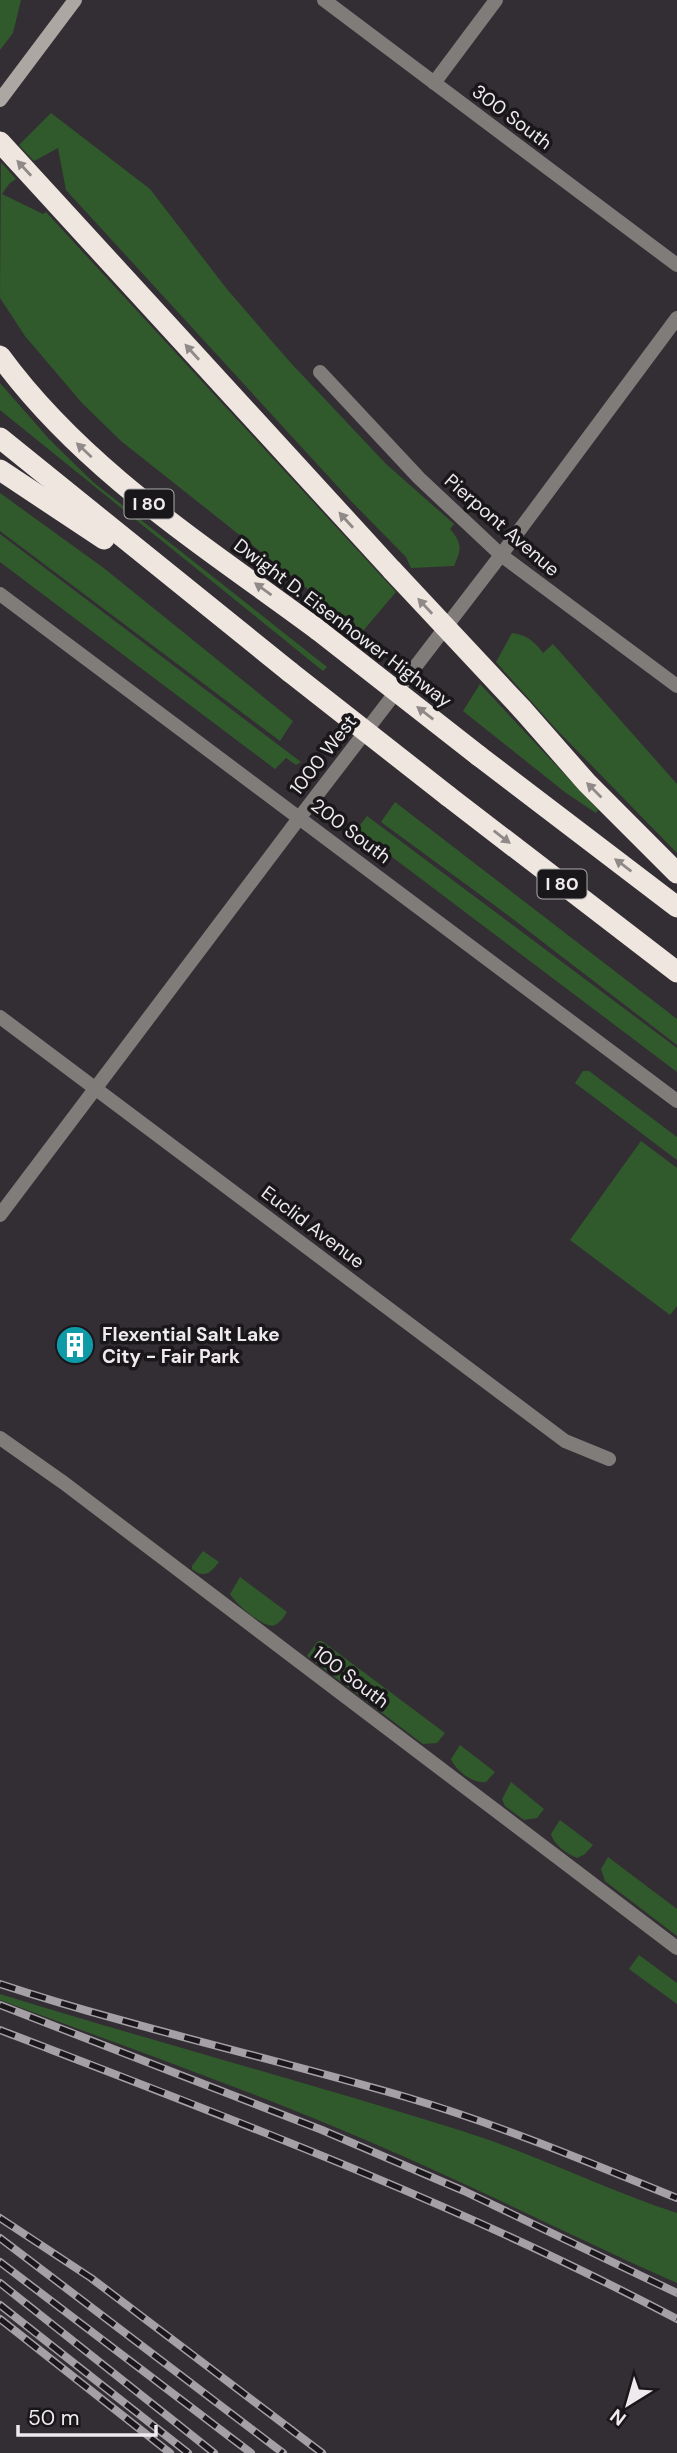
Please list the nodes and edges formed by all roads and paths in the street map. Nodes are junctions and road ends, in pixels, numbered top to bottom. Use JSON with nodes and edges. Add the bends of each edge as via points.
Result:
{"nodes":[{"id":1,"x":75,"y":0,"type":"edge"},
{"id":2,"x":324,"y":0,"type":"edge"},
{"id":3,"x":496,"y":0,"type":"edge"},
{"id":4,"x":434,"y":83,"type":"junction"},
{"id":5,"x":0,"y":100,"type":"edge"},
{"id":6,"x":0,"y":142,"type":"edge"},
{"id":7,"x":677,"y":265,"type":"edge"},
{"id":8,"x":677,"y":318,"type":"edge"},
{"id":9,"x":0,"y":356,"type":"edge"},
{"id":10,"x":320,"y":372,"type":"dead end"},
{"id":11,"x":0,"y":438,"type":"edge"},
{"id":12,"x":0,"y":470,"type":"edge"},
{"id":13,"x":501,"y":555,"type":"junction"},
{"id":14,"x":0,"y":594,"type":"edge"},
{"id":15,"x":205,"y":605,"type":"junction"},
{"id":16,"x":677,"y":686,"type":"edge"},
{"id":17,"x":300,"y":817,"type":"junction"},
{"id":18,"x":677,"y":873,"type":"edge"},
{"id":19,"x":677,"y":907,"type":"edge"},
{"id":20,"x":677,"y":972,"type":"edge"},
{"id":21,"x":0,"y":1017,"type":"edge"},
{"id":22,"x":95,"y":1088,"type":"junction"},
{"id":23,"x":677,"y":1101,"type":"edge"},
{"id":24,"x":0,"y":1215,"type":"edge"},
{"id":25,"x":0,"y":1438,"type":"edge"},
{"id":26,"x":609,"y":1459,"type":"dead end"},
{"id":27,"x":677,"y":1948,"type":"edge"}],
"edges":[{"from":1,"to":5,"type":"main road"},
{"from":2,"to":4,"type":"street","name":"300 South"},
{"from":3,"to":4,"type":"street"},
{"from":4,"to":7,"type":"street","name":"300 South"},
{"from":18,"to":6,"type":"highway","one_way":true,"bridge":true,"via":[[587,783]]},
{"from":8,"to":13,"type":"street","name":"1000 West"},
{"from":19,"to":9,"type":"highway","name":"Dwight D. Eisenhower Highway","number":"I 80","one_way":true,"bridge":true,"via":[[120,483],[64,432]]},
{"from":10,"to":13,"type":"street","name":"Pierpont Avenue","via":[[419,478]]},
{"from":11,"to":15,"type":"highway","number":"I 80"},
{"from":12,"to":15,"type":"highway"},
{"from":13,"to":16,"type":"street","name":"Pierpont Avenue"},
{"from":13,"to":17,"type":"street","name":"1000 West"},
{"from":14,"to":17,"type":"street","name":"200 South"},
{"from":15,"to":20,"type":"highway","number":"I 80","one_way":true,"bridge":true},
{"from":17,"to":22,"type":"street","name":"1000 West"},
{"from":17,"to":23,"type":"street","name":"200 South"},
{"from":21,"to":22,"type":"street","name":"Euclid Avenue"},
{"from":22,"to":24,"type":"street","name":"1000 West"},
{"from":22,"to":26,"type":"street","name":"Euclid Avenue","via":[[565,1441]]},
{"from":25,"to":27,"type":"street","name":"100 South"}]}
